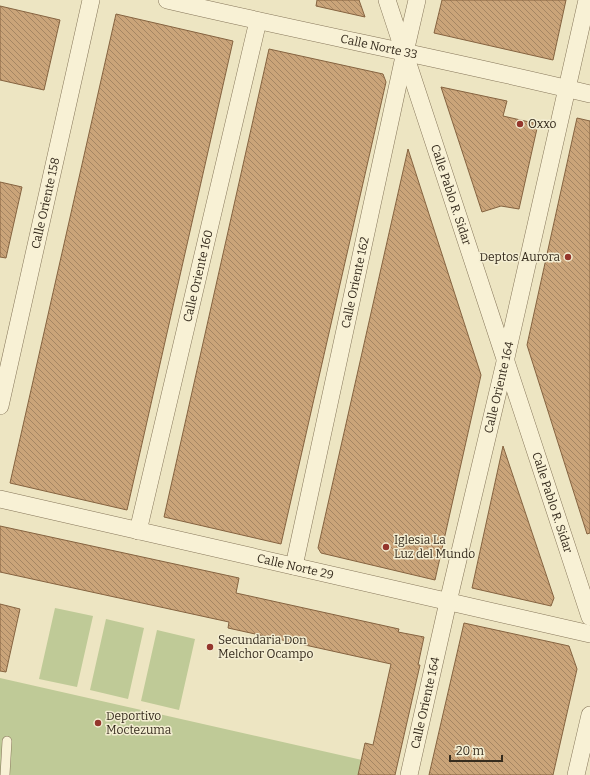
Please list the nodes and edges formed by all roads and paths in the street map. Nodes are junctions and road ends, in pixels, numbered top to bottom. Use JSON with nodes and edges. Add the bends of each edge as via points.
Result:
{"nodes":[{"id":1,"x":91,"y":0,"type":"edge"},
{"id":2,"x":167,"y":0,"type":"edge"},
{"id":3,"x":387,"y":0,"type":"edge"},
{"id":4,"x":417,"y":0,"type":"edge"},
{"id":5,"x":587,"y":0,"type":"edge"},
{"id":6,"x":258,"y":21,"type":"junction"},
{"id":7,"x":405,"y":52,"type":"junction"},
{"id":8,"x":566,"y":89,"type":"junction"},
{"id":9,"x":590,"y":94,"type":"edge"},
{"id":10,"x":505,"y":362,"type":"junction"},
{"id":11,"x":0,"y":406,"type":"edge"},
{"id":12,"x":0,"y":499,"type":"edge"},
{"id":13,"x":138,"y":531,"type":"junction"},
{"id":14,"x":294,"y":566,"type":"junction"},
{"id":15,"x":448,"y":602,"type":"junction"},
{"id":16,"x":590,"y":617,"type":"edge"},
{"id":17,"x":590,"y":634,"type":"edge"},
{"id":18,"x":590,"y":715,"type":"edge"},
{"id":19,"x":7,"y":741,"type":"dead end"},
{"id":20,"x":5,"y":775,"type":"edge"},
{"id":21,"x":409,"y":775,"type":"edge"},
{"id":22,"x":576,"y":775,"type":"edge"}],
"edges":[{"from":1,"to":11,"type":"street","name":"Calle Oriente 158"},
{"from":2,"to":6,"type":"street","name":"Calle Norte 33"},
{"from":3,"to":7,"type":"street","name":"Calle Pablo R. Sidar"},
{"from":4,"to":7,"type":"street","name":"Calle Oriente 162"},
{"from":5,"to":8,"type":"street","name":"Calle Oriente 164"},
{"from":6,"to":7,"type":"street","name":"Calle Norte 33"},
{"from":6,"to":13,"type":"street","name":"Calle Oriente 160"},
{"from":7,"to":8,"type":"street","name":"Calle Norte 33"},
{"from":7,"to":10,"type":"street","name":"Calle Pablo R. Sidar"},
{"from":7,"to":14,"type":"street","name":"Calle Oriente 162"},
{"from":8,"to":9,"type":"street","name":"Calle Norte 33"},
{"from":8,"to":10,"type":"street","name":"Calle Oriente 164"},
{"from":10,"to":15,"type":"street","name":"Calle Oriente 164"},
{"from":10,"to":16,"type":"street","name":"Calle Pablo R. Sidar"},
{"from":12,"to":13,"type":"street","name":"Calle Norte 29"},
{"from":13,"to":14,"type":"street","name":"Calle Norte 29"},
{"from":14,"to":15,"type":"street","name":"Calle Norte 29"},
{"from":15,"to":17,"type":"street","name":"Calle Norte 29"},
{"from":15,"to":21,"type":"street","name":"Calle Oriente 164"},
{"from":18,"to":22,"type":"street"},
{"from":19,"to":20,"type":"lane"}]}
